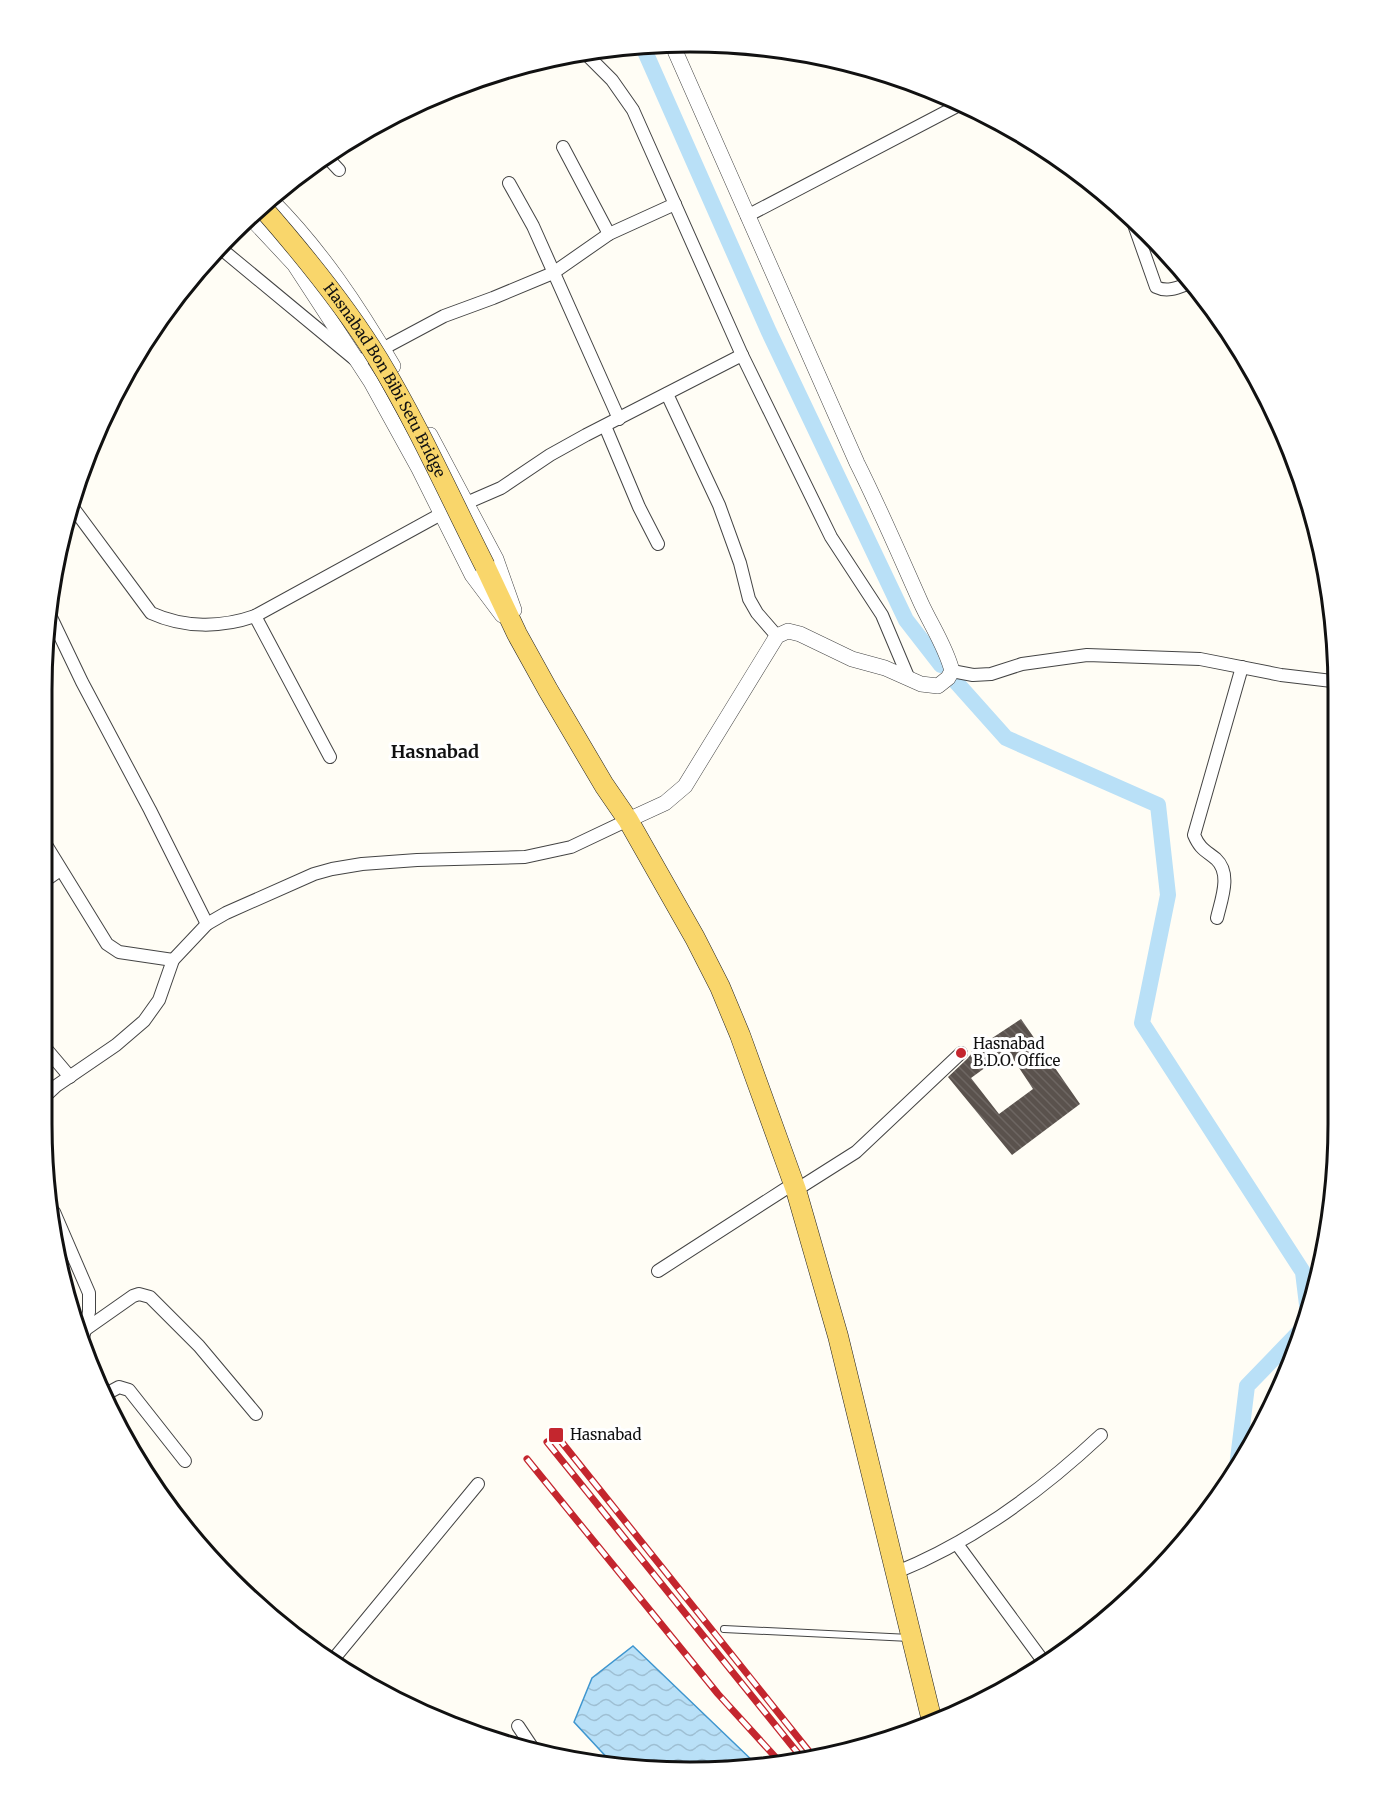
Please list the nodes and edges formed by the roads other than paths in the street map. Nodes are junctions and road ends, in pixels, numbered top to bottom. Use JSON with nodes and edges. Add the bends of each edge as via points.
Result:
{"nodes":[{"id":1,"x":676,"y":53,"type":"edge"},
{"id":2,"x":592,"y":60,"type":"edge"},
{"id":3,"x":952,"y":109,"type":"edge"},
{"id":4,"x":563,"y":147,"type":"dead end"},
{"id":5,"x":332,"y":163,"type":"edge"},
{"id":6,"x":339,"y":170,"type":"dead end"},
{"id":7,"x":509,"y":183,"type":"dead end"},
{"id":8,"x":675,"y":204,"type":"junction"},
{"id":9,"x":277,"y":206,"type":"edge"},
{"id":10,"x":267,"y":213,"type":"edge"},
{"id":11,"x":747,"y":216,"type":"junction"},
{"id":12,"x":256,"y":224,"type":"edge"},
{"id":13,"x":609,"y":234,"type":"junction"},
{"id":14,"x":1140,"y":238,"type":"edge"},
{"id":15,"x":226,"y":253,"type":"edge"},
{"id":16,"x":553,"y":273,"type":"junction"},
{"id":17,"x":1182,"y":286,"type":"edge"},
{"id":18,"x":383,"y":348,"type":"junction"},
{"id":19,"x":742,"y":355,"type":"junction"},
{"id":20,"x":358,"y":362,"type":"junction"},
{"id":21,"x":667,"y":394,"type":"junction"},
{"id":22,"x":619,"y":419,"type":"junction"},
{"id":23,"x":605,"y":426,"type":"junction"},
{"id":24,"x":466,"y":503,"type":"junction"},
{"id":25,"x":441,"y":514,"type":"junction"},
{"id":26,"x":77,"y":515,"type":"edge"},
{"id":27,"x":658,"y":544,"type":"dead end"},
{"id":28,"x":255,"y":616,"type":"junction"},
{"id":29,"x":56,"y":628,"type":"edge"},
{"id":30,"x":517,"y":634,"type":"junction"},
{"id":31,"x":777,"y":636,"type":"junction"},
{"id":32,"x":1242,"y":667,"type":"junction"},
{"id":33,"x":952,"y":671,"type":"junction"},
{"id":34,"x":909,"y":679,"type":"junction"},
{"id":35,"x":1328,"y":680,"type":"edge"},
{"id":36,"x":330,"y":757,"type":"dead end"},
{"id":37,"x":628,"y":820,"type":"junction"},
{"id":38,"x":52,"y":856,"type":"edge"},
{"id":39,"x":60,"y":870,"type":"junction"},
{"id":40,"x":52,"y":876,"type":"edge"},
{"id":41,"x":1217,"y":918,"type":"dead end"},
{"id":42,"x":207,"y":924,"type":"junction"},
{"id":43,"x":173,"y":960,"type":"junction"},
{"id":44,"x":961,"y":1053,"type":"dead end"},
{"id":45,"x":52,"y":1056,"type":"edge"},
{"id":46,"x":70,"y":1077,"type":"junction"},
{"id":47,"x":52,"y":1091,"type":"edge"},
{"id":48,"x":794,"y":1187,"type":"junction"},
{"id":49,"x":62,"y":1231,"type":"edge"},
{"id":50,"x":658,"y":1271,"type":"dead end"},
{"id":51,"x":86,"y":1327,"type":"edge"},
{"id":52,"x":87,"y":1332,"type":"edge"},
{"id":53,"x":111,"y":1391,"type":"edge"},
{"id":54,"x":256,"y":1414,"type":"dead end"},
{"id":55,"x":1101,"y":1435,"type":"dead end"},
{"id":56,"x":185,"y":1461,"type":"dead end"},
{"id":57,"x":478,"y":1484,"type":"dead end"},
{"id":58,"x":957,"y":1544,"type":"junction"},
{"id":59,"x":897,"y":1572,"type":"junction"},
{"id":60,"x":724,"y":1629,"type":"dead end"},
{"id":61,"x":913,"y":1638,"type":"junction"},
{"id":62,"x":337,"y":1655,"type":"edge"},
{"id":63,"x":1040,"y":1657,"type":"edge"},
{"id":64,"x":930,"y":1714,"type":"edge"},
{"id":65,"x":518,"y":1726,"type":"dead end"},
{"id":66,"x":528,"y":1741,"type":"edge"}],
"edges":[{"from":1,"to":11,"type":"street"},
{"from":2,"to":8,"type":"street","via":[[633,110]]},
{"from":3,"to":11,"type":"street"},
{"from":4,"to":13,"type":"street"},
{"from":5,"to":6,"type":"street"},
{"from":7,"to":16,"type":"street"},
{"from":8,"to":13,"type":"street"},
{"from":8,"to":19,"type":"street"},
{"from":9,"to":18,"type":"street","via":[[321,256]]},
{"from":10,"to":30,"type":"main road","name":"Hasnabad Bon Bibi Setu Bridge","bridge":true,"via":[[330,290],[378,359]]},
{"from":11,"to":33,"type":"street"},
{"from":12,"to":20,"type":"street","via":[[294,264]]},
{"from":13,"to":16,"type":"street"},
{"from":14,"to":17,"type":"street","via":[[1156,287],[1170,290]]},
{"from":15,"to":20,"type":"street"},
{"from":16,"to":18,"type":"street","via":[[444,316]]},
{"from":16,"to":22,"type":"street"},
{"from":18,"to":20,"type":"street"},
{"from":18,"to":24,"type":"street"},
{"from":19,"to":21,"type":"street"},
{"from":19,"to":34,"type":"street","via":[[831,537],[882,615]]},
{"from":20,"to":25,"type":"street","via":[[392,418]]},
{"from":21,"to":22,"type":"street"},
{"from":21,"to":31,"type":"street","via":[[719,505],[749,598]]},
{"from":22,"to":23,"type":"street"},
{"from":23,"to":24,"type":"street","via":[[550,455],[501,488]]},
{"from":23,"to":27,"type":"street"},
{"from":24,"to":25,"type":"street"},
{"from":24,"to":30,"type":"street","via":[[496,559],[515,612]]},
{"from":25,"to":28,"type":"street"},
{"from":25,"to":30,"type":"street","via":[[472,575]]},
{"from":26,"to":28,"type":"street","via":[[151,613],[168,621],[214,625]]},
{"from":28,"to":36,"type":"street"},
{"from":29,"to":42,"type":"street"},
{"from":30,"to":37,"type":"main road","name":"Hasnabad Bon Bibi Setu Bridge","via":[[575,738]]},
{"from":31,"to":34,"type":"street","via":[[788,632],[800,634],[852,659]]},
{"from":31,"to":37,"type":"street","via":[[685,786],[665,803]]},
{"from":32,"to":33,"type":"street","via":[[1200,660],[1087,655],[1022,664],[991,674]]},
{"from":32,"to":35,"type":"street"},
{"from":32,"to":41,"type":"street","via":[[1194,835],[1199,848],[1218,861],[1224,871]]},
{"from":33,"to":34,"type":"street","via":[[938,686]]},
{"from":37,"to":42,"type":"street","via":[[571,847],[525,857],[417,860],[332,869],[226,912]]},
{"from":37,"to":48,"type":"main road","name":"Hasnabad Bon Bibi Setu Bridge","via":[[720,987]]},
{"from":38,"to":39,"type":"street"},
{"from":39,"to":40,"type":"street"},
{"from":39,"to":43,"type":"street","via":[[107,944],[119,952]]},
{"from":42,"to":43,"type":"street"},
{"from":43,"to":46,"type":"street","via":[[159,1000],[144,1022]]},
{"from":44,"to":48,"type":"street","via":[[856,1152]]},
{"from":45,"to":46,"type":"street"},
{"from":46,"to":47,"type":"street"},
{"from":48,"to":50,"type":"street"},
{"from":48,"to":59,"type":"main road","name":"Hasnabad Bon Bibi Setu Bridge","via":[[838,1336]]},
{"from":49,"to":51,"type":"street","via":[[89,1293]]},
{"from":52,"to":54,"type":"street","via":[[133,1296],[150,1297],[199,1346]]},
{"from":53,"to":56,"type":"street","via":[[119,1387],[129,1390]]},
{"from":55,"to":58,"type":"street","via":[[1042,1487]]},
{"from":57,"to":62,"type":"street"},
{"from":58,"to":59,"type":"street"},
{"from":58,"to":63,"type":"street"},
{"from":59,"to":61,"type":"main road","name":"Hasnabad Bon Bibi Setu Bridge"},
{"from":60,"to":61,"type":"lane"},
{"from":61,"to":64,"type":"main road","name":"Hasnabad Bon Bibi Setu Bridge"},
{"from":65,"to":66,"type":"street"}]}
